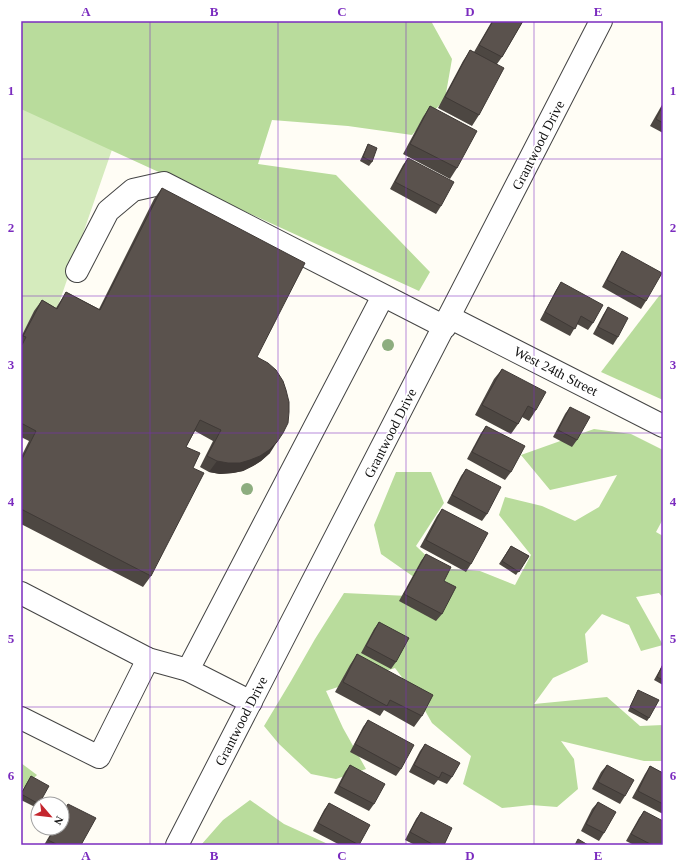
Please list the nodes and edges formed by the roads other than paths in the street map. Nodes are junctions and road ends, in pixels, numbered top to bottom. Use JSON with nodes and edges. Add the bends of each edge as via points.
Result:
{"nodes":[{"id":1,"x":601,"y":21,"type":"edge"},
{"id":2,"x":77,"y":271,"type":"dead end"},
{"id":3,"x":383,"y":296,"type":"junction"},
{"id":4,"x":447,"y":322,"type":"junction"},
{"id":5,"x":663,"y":426,"type":"edge"},
{"id":6,"x":21,"y":593,"type":"edge"},
{"id":7,"x":148,"y":659,"type":"junction"},
{"id":8,"x":188,"y":670,"type":"junction"},
{"id":9,"x":251,"y":702,"type":"junction"},
{"id":10,"x":21,"y":718,"type":"edge"},
{"id":11,"x":177,"y":845,"type":"edge"}],
"edges":[{"from":1,"to":4,"type":"street","name":"Grantwood Drive"},
{"from":2,"to":3,"type":"street","name":"West 24th Street","via":[[108,211],[133,190],[164,183]]},
{"from":3,"to":4,"type":"street","name":"West 24th Street"},
{"from":3,"to":8,"type":"street"},
{"from":4,"to":5,"type":"street","name":"West 24th Street"},
{"from":4,"to":9,"type":"street","name":"Grantwood Drive"},
{"from":6,"to":7,"type":"street"},
{"from":7,"to":8,"type":"street"},
{"from":7,"to":10,"type":"street","via":[[99,757]]},
{"from":8,"to":9,"type":"street"},
{"from":9,"to":11,"type":"street","name":"Grantwood Drive"}]}
